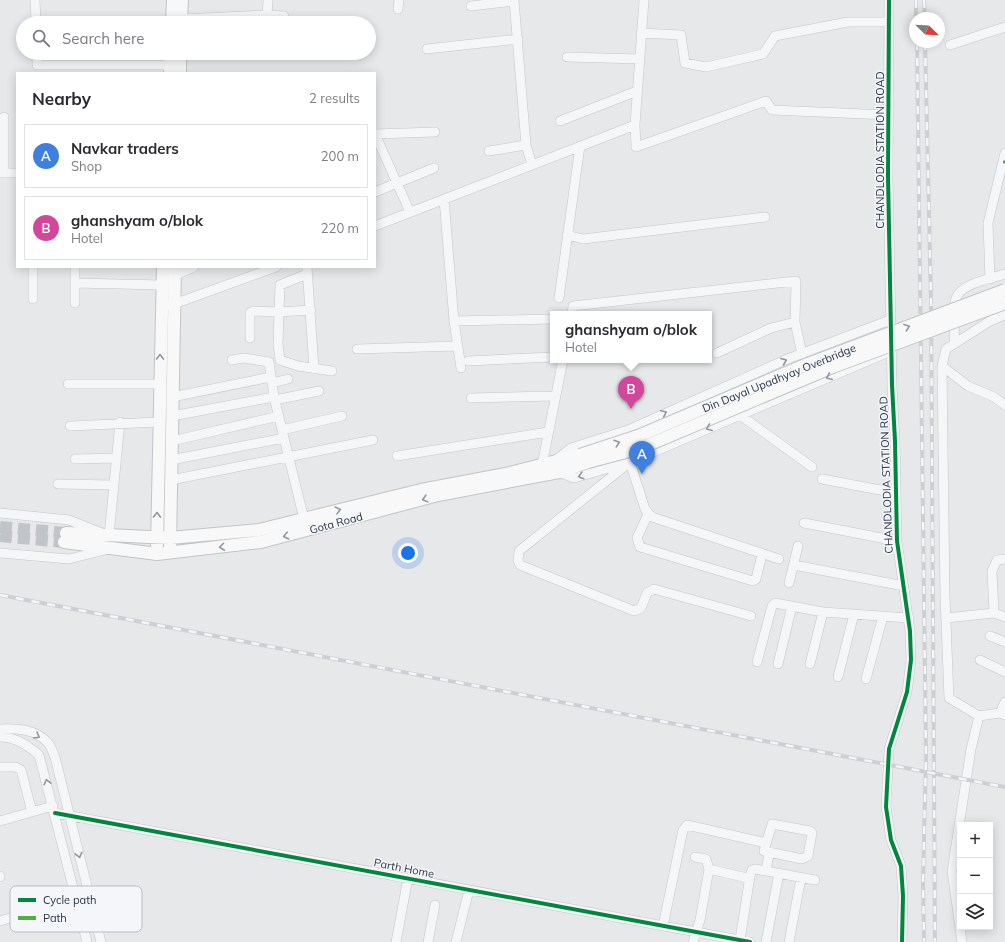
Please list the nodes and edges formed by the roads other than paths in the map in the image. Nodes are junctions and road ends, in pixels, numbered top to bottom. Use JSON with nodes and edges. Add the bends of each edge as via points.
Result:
{"nodes":[{"id":1,"x":35,"y":0,"type":"edge"},
{"id":2,"x":173,"y":0,"type":"edge"},
{"id":3,"x":182,"y":0,"type":"edge"},
{"id":4,"x":268,"y":0,"type":"edge"},
{"id":5,"x":514,"y":0,"type":"edge"},
{"id":6,"x":644,"y":0,"type":"edge"},
{"id":7,"x":889,"y":0,"type":"edge"},
{"id":8,"x":471,"y":6,"type":"dead end"},
{"id":9,"x":36,"y":16,"type":"edge"},
{"id":10,"x":177,"y":16,"type":"edge"},
{"id":11,"x":179,"y":16,"type":"edge"},
{"id":12,"x":267,"y":16,"type":"joint"},
{"id":13,"x":284,"y":16,"type":"dead end"},
{"id":14,"x":889,"y":22,"type":"junction"},
{"id":15,"x":1005,"y":27,"type":"edge"},
{"id":16,"x":641,"y":33,"type":"junction"},
{"id":17,"x":518,"y":39,"type":"junction"},
{"id":18,"x":950,"y":45,"type":"dead end"},
{"id":19,"x":427,"y":49,"type":"dead end"},
{"id":20,"x":567,"y":56,"type":"dead end"},
{"id":21,"x":640,"y":59,"type":"junction"},
{"id":22,"x":37,"y":60,"type":"edge"},
{"id":23,"x":173,"y":66,"type":"edge"},
{"id":24,"x":637,"y":90,"type":"junction"},
{"id":25,"x":888,"y":115,"type":"junction"},
{"id":26,"x":4,"y":117,"type":"dead end"},
{"id":27,"x":560,"y":121,"type":"dead end"},
{"id":28,"x":635,"y":125,"type":"junction"},
{"id":29,"x":436,"y":132,"type":"dead end"},
{"id":30,"x":376,"y":134,"type":"edge"},
{"id":31,"x":376,"y":136,"type":"edge"},
{"id":32,"x":526,"y":145,"type":"junction"},
{"id":33,"x":580,"y":146,"type":"junction"},
{"id":34,"x":489,"y":151,"type":"dead end"},
{"id":35,"x":1004,"y":159,"type":"edge"},
{"id":36,"x":532,"y":165,"type":"junction"},
{"id":37,"x":434,"y":168,"type":"dead end"},
{"id":38,"x":2,"y":173,"type":"edge"},
{"id":39,"x":16,"y":173,"type":"edge"},
{"id":40,"x":397,"y":183,"type":"junction"},
{"id":41,"x":1002,"y":184,"type":"edge"},
{"id":42,"x":376,"y":192,"type":"edge"},
{"id":43,"x":444,"y":199,"type":"junction"},
{"id":44,"x":410,"y":212,"type":"junction"},
{"id":45,"x":765,"y":217,"type":"dead end"},
{"id":46,"x":376,"y":226,"type":"edge"},
{"id":47,"x":567,"y":235,"type":"junction"},
{"id":48,"x":33,"y":268,"type":"edge"},
{"id":49,"x":75,"y":268,"type":"edge"},
{"id":50,"x":163,"y":268,"type":"edge"},
{"id":51,"x":189,"y":268,"type":"edge"},
{"id":52,"x":273,"y":268,"type":"edge"},
{"id":53,"x":175,"y":271,"type":"edge"},
{"id":54,"x":307,"y":271,"type":"edge"},
{"id":55,"x":1005,"y":274,"type":"edge"},
{"id":56,"x":990,"y":279,"type":"junction"},
{"id":57,"x":75,"y":283,"type":"junction"},
{"id":58,"x":162,"y":285,"type":"junction"},
{"id":59,"x":1005,"y":290,"type":"edge"},
{"id":60,"x":559,"y":298,"type":"dead end"},
{"id":61,"x":33,"y":299,"type":"dead end"},
{"id":62,"x":75,"y":303,"type":"dead end"},
{"id":63,"x":1005,"y":303,"type":"edge"},
{"id":64,"x":174,"y":304,"type":"junction"},
{"id":65,"x":161,"y":306,"type":"junction"},
{"id":66,"x":311,"y":310,"type":"junction"},
{"id":67,"x":573,"y":311,"type":"edge"},
{"id":68,"x":279,"y":312,"type":"junction"},
{"id":69,"x":1005,"y":315,"type":"edge"},
{"id":70,"x":550,"y":319,"type":"edge"},
{"id":71,"x":890,"y":320,"type":"junction"},
{"id":72,"x":454,"y":321,"type":"junction"},
{"id":73,"x":795,"y":322,"type":"junction"},
{"id":74,"x":250,"y":338,"type":"dead end"},
{"id":75,"x":954,"y":344,"type":"junction"},
{"id":76,"x":458,"y":346,"type":"junction"},
{"id":77,"x":357,"y":349,"type":"dead end"},
{"id":78,"x":891,"y":351,"type":"junction"},
{"id":79,"x":717,"y":353,"type":"dead end"},
{"id":80,"x":802,"y":354,"type":"junction"},
{"id":81,"x":550,"y":357,"type":"edge"},
{"id":82,"x":232,"y":360,"type":"dead end"},
{"id":83,"x":468,"y":360,"type":"dead end"},
{"id":84,"x":562,"y":363,"type":"edge"},
{"id":85,"x":942,"y":366,"type":"junction"},
{"id":86,"x":461,"y":368,"type":"dead end"},
{"id":87,"x":314,"y":369,"type":"junction"},
{"id":88,"x":332,"y":371,"type":"dead end"},
{"id":89,"x":288,"y":379,"type":"dead end"},
{"id":90,"x":272,"y":380,"type":"junction"},
{"id":91,"x":68,"y":384,"type":"dead end"},
{"id":92,"x":160,"y":384,"type":"junction"},
{"id":93,"x":728,"y":384,"type":"junction"},
{"id":94,"x":319,"y":391,"type":"dead end"},
{"id":95,"x":556,"y":396,"type":"junction"},
{"id":96,"x":172,"y":397,"type":"junction"},
{"id":97,"x":274,"y":398,"type":"junction"},
{"id":98,"x":471,"y":398,"type":"dead end"},
{"id":99,"x":1005,"y":405,"type":"edge"},
{"id":100,"x":740,"y":415,"type":"junction"},
{"id":101,"x":172,"y":416,"type":"junction"},
{"id":102,"x":279,"y":416,"type":"junction"},
{"id":103,"x":342,"y":416,"type":"dead end"},
{"id":104,"x":120,"y":422,"type":"junction"},
{"id":105,"x":159,"y":422,"type":"junction"},
{"id":106,"x":70,"y":426,"type":"dead end"},
{"id":107,"x":548,"y":432,"type":"junction"},
{"id":108,"x":283,"y":434,"type":"junction"},
{"id":109,"x":373,"y":440,"type":"dead end"},
{"id":110,"x":172,"y":441,"type":"junction"},
{"id":111,"x":397,"y":456,"type":"dead end"},
{"id":112,"x":288,"y":457,"type":"junction"},
{"id":113,"x":117,"y":458,"type":"junction"},
{"id":114,"x":76,"y":459,"type":"dead end"},
{"id":115,"x":584,"y":459,"type":"junction"},
{"id":116,"x":171,"y":460,"type":"junction"},
{"id":117,"x":630,"y":462,"type":"junction"},
{"id":118,"x":551,"y":466,"type":"junction"},
{"id":119,"x":812,"y":466,"type":"dead end"},
{"id":120,"x":822,"y":479,"type":"dead end"},
{"id":121,"x":171,"y":480,"type":"junction"},
{"id":122,"x":58,"y":484,"type":"dead end"},
{"id":123,"x":114,"y":485,"type":"junction"},
{"id":124,"x":896,"y":493,"type":"junction"},
{"id":125,"x":0,"y":513,"type":"edge"},
{"id":126,"x":648,"y":514,"type":"junction"},
{"id":127,"x":304,"y":519,"type":"junction"},
{"id":128,"x":804,"y":523,"type":"dead end"},
{"id":129,"x":109,"y":536,"type":"junction"},
{"id":130,"x":157,"y":537,"type":"junction"},
{"id":131,"x":170,"y":538,"type":"junction"},
{"id":132,"x":897,"y":541,"type":"junction"},
{"id":133,"x":798,"y":546,"type":"dead end"},
{"id":134,"x":110,"y":549,"type":"junction"},
{"id":135,"x":0,"y":553,"type":"edge"},
{"id":136,"x":170,"y":553,"type":"junction"},
{"id":137,"x":157,"y":554,"type":"junction"},
{"id":138,"x":762,"y":554,"type":"junction"},
{"id":139,"x":779,"y":559,"type":"dead end"},
{"id":140,"x":1005,"y":559,"type":"edge"},
{"id":141,"x":794,"y":565,"type":"junction"},
{"id":142,"x":789,"y":583,"type":"dead end"},
{"id":143,"x":904,"y":586,"type":"junction"},
{"id":144,"x":792,"y":606,"type":"junction"},
{"id":145,"x":823,"y":612,"type":"junction"},
{"id":146,"x":994,"y":613,"type":"junction"},
{"id":147,"x":854,"y":614,"type":"junction"},
{"id":148,"x":751,"y":616,"type":"dead end"},
{"id":149,"x":883,"y":616,"type":"junction"},
{"id":150,"x":1005,"y":617,"type":"edge"},
{"id":151,"x":908,"y":618,"type":"junction"},
{"id":152,"x":946,"y":618,"type":"junction"},
{"id":153,"x":990,"y":636,"type":"dead end"},
{"id":154,"x":1005,"y":642,"type":"edge"},
{"id":155,"x":980,"y":660,"type":"dead end"},
{"id":156,"x":757,"y":662,"type":"dead end"},
{"id":157,"x":778,"y":664,"type":"dead end"},
{"id":158,"x":810,"y":664,"type":"dead end"},
{"id":159,"x":1005,"y":672,"type":"edge"},
{"id":160,"x":838,"y":677,"type":"dead end"},
{"id":161,"x":866,"y":680,"type":"dead end"},
{"id":162,"x":1005,"y":702,"type":"edge"},
{"id":163,"x":1002,"y":714,"type":"edge"},
{"id":164,"x":979,"y":716,"type":"junction"},
{"id":165,"x":0,"y":729,"type":"edge"},
{"id":166,"x":0,"y":737,"type":"edge"},
{"id":167,"x":0,"y":767,"type":"edge"},
{"id":168,"x":54,"y":809,"type":"junction"},
{"id":169,"x":32,"y":812,"type":"junction"},
{"id":170,"x":70,"y":816,"type":"junction"},
{"id":171,"x":0,"y":821,"type":"edge"},
{"id":172,"x":762,"y":842,"type":"dead end"},
{"id":173,"x":769,"y":852,"type":"junction"},
{"id":174,"x":695,"y":857,"type":"dead end"},
{"id":175,"x":709,"y":869,"type":"junction"},
{"id":176,"x":766,"y":871,"type":"junction"},
{"id":177,"x":779,"y":873,"type":"junction"},
{"id":178,"x":750,"y":876,"type":"junction"},
{"id":179,"x":408,"y":878,"type":"junction"},
{"id":180,"x":801,"y":878,"type":"junction"},
{"id":181,"x":815,"y":880,"type":"dead end"},
{"id":182,"x":73,"y":886,"type":"edge"},
{"id":183,"x":87,"y":886,"type":"edge"},
{"id":184,"x":469,"y":890,"type":"junction"},
{"id":185,"x":435,"y":905,"type":"dead end"},
{"id":186,"x":10,"y":918,"type":"edge"},
{"id":187,"x":0,"y":921,"type":"edge"},
{"id":188,"x":662,"y":926,"type":"junction"},
{"id":189,"x":84,"y":932,"type":"edge"},
{"id":190,"x":99,"y":932,"type":"edge"},
{"id":191,"x":696,"y":932,"type":"junction"},
{"id":192,"x":740,"y":940,"type":"junction"},
{"id":193,"x":87,"y":942,"type":"edge"},
{"id":194,"x":101,"y":942,"type":"edge"},
{"id":195,"x":396,"y":942,"type":"edge"},
{"id":196,"x":428,"y":942,"type":"edge"},
{"id":197,"x":456,"y":942,"type":"edge"},
{"id":198,"x":693,"y":942,"type":"edge"},
{"id":199,"x":750,"y":942,"type":"edge"},
{"id":200,"x":766,"y":942,"type":"edge"},
{"id":201,"x":789,"y":942,"type":"edge"},
{"id":202,"x":902,"y":942,"type":"edge"},
{"id":203,"x":962,"y":942,"type":"edge"}],
"edges":[{"from":1,"to":9,"type":"street"},
{"from":2,"to":10,"type":"main road"},
{"from":3,"to":11,"type":"main road"},
{"from":4,"to":12,"type":"street"},
{"from":5,"to":8,"type":"street"},
{"from":5,"to":17,"type":"street"},
{"from":6,"to":16,"type":"street"},
{"from":7,"to":14,"type":"street","name":"CHANDLODIA STATION ROAD"},
{"from":12,"to":13,"type":"street"},
{"from":14,"to":16,"type":"street","via":[[848,22],[775,36],[763,54],[706,67],[685,63],[681,36]]},
{"from":14,"to":25,"type":"street","name":"CHANDLODIA STATION ROAD"},
{"from":15,"to":18,"type":"street"},
{"from":16,"to":21,"type":"street"},
{"from":17,"to":19,"type":"street"},
{"from":17,"to":32,"type":"street"},
{"from":20,"to":21,"type":"street"},
{"from":21,"to":24,"type":"street"},
{"from":22,"to":23,"type":"street","via":[[37,65]]},
{"from":24,"to":27,"type":"street"},
{"from":24,"to":28,"type":"street"},
{"from":25,"to":28,"type":"street","via":[[772,110],[766,101],[636,147]]},
{"from":25,"to":71,"type":"street","name":"CHANDLODIA STATION ROAD"},
{"from":26,"to":38,"type":"street"},
{"from":28,"to":33,"type":"street"},
{"from":29,"to":30,"type":"street"},
{"from":31,"to":40,"type":"street"},
{"from":32,"to":34,"type":"street"},
{"from":32,"to":36,"type":"street"},
{"from":33,"to":36,"type":"street"},
{"from":33,"to":47,"type":"street"},
{"from":35,"to":41,"type":"street"},
{"from":36,"to":43,"type":"street"},
{"from":37,"to":40,"type":"street"},
{"from":38,"to":39,"type":"street"},
{"from":40,"to":42,"type":"street"},
{"from":40,"to":44,"type":"street"},
{"from":41,"to":56,"type":"street","via":[[988,223]]},
{"from":43,"to":44,"type":"street"},
{"from":43,"to":72,"type":"street"},
{"from":44,"to":46,"type":"street"},
{"from":45,"to":47,"type":"street","via":[[583,239]]},
{"from":47,"to":60,"type":"street"},
{"from":48,"to":61,"type":"street"},
{"from":49,"to":57,"type":"street"},
{"from":50,"to":58,"type":"main road"},
{"from":51,"to":53,"type":"street"},
{"from":52,"to":64,"type":"street"},
{"from":53,"to":64,"type":"main road"},
{"from":54,"to":66,"type":"street"},
{"from":54,"to":68,"type":"street","via":[[280,285]]},
{"from":55,"to":56,"type":"street"},
{"from":56,"to":75,"type":"street","via":[[963,290],[956,298]]},
{"from":57,"to":58,"type":"street"},
{"from":57,"to":62,"type":"street"},
{"from":58,"to":65,"type":"main road"},
{"from":115,"to":59,"type":"main road","name":"Din Dayal Upadhyay Overbridge","one_way":true,"bridge":true,"via":[[805,365]]},
{"from":63,"to":115,"type":"main road","name":"Din Dayal Upadhyay Overbridge","bridge":true,"via":[[835,366],[641,448]]},
{"from":64,"to":65,"type":"street"},
{"from":64,"to":96,"type":"main road"},
{"from":92,"to":65,"type":"main road","one_way":true},
{"from":66,"to":68,"type":"street"},
{"from":66,"to":87,"type":"street"},
{"from":67,"to":73,"type":"street","via":[[574,306],[796,281]]},
{"from":68,"to":74,"type":"street","via":[[250,313]]},
{"from":68,"to":87,"type":"street","via":[[280,360]]},
{"from":69,"to":75,"type":"street","via":[[990,321]]},
{"from":70,"to":72,"type":"street"},
{"from":71,"to":78,"type":"street","name":"CHANDLODIA STATION ROAD"},
{"from":71,"to":80,"type":"street"},
{"from":72,"to":76,"type":"street"},
{"from":73,"to":79,"type":"street","via":[[771,328]]},
{"from":73,"to":80,"type":"street"},
{"from":75,"to":85,"type":"street","via":[[946,349]]},
{"from":76,"to":77,"type":"street"},
{"from":76,"to":86,"type":"street"},
{"from":78,"to":100,"type":"street","one_way":true},
{"from":78,"to":124,"type":"street","name":"CHANDLODIA STATION ROAD"},
{"from":93,"to":80,"type":"street","one_way":true},
{"from":81,"to":83,"type":"street"},
{"from":82,"to":90,"type":"street","via":[[244,358],[269,362]]},
{"from":84,"to":95,"type":"street"},
{"from":85,"to":99,"type":"street","via":[[968,386],[994,397]]},
{"from":85,"to":152,"type":"street"},
{"from":87,"to":88,"type":"street"},
{"from":89,"to":90,"type":"street"},
{"from":90,"to":96,"type":"street"},
{"from":90,"to":97,"type":"street"},
{"from":91,"to":92,"type":"street"},
{"from":92,"to":105,"type":"main road"},
{"from":93,"to":100,"type":"street"},
{"from":118,"to":93,"type":"street","one_way":true,"via":[[570,448],[628,430]]},
{"from":94,"to":97,"type":"street"},
{"from":95,"to":98,"type":"street"},
{"from":95,"to":107,"type":"street"},
{"from":96,"to":101,"type":"main road"},
{"from":97,"to":101,"type":"street"},
{"from":97,"to":102,"type":"street"},
{"from":100,"to":117,"type":"street","one_way":true},
{"from":100,"to":119,"type":"street"},
{"from":101,"to":110,"type":"main road"},
{"from":102,"to":108,"type":"street"},
{"from":102,"to":110,"type":"street"},
{"from":103,"to":108,"type":"street"},
{"from":104,"to":105,"type":"street"},
{"from":104,"to":106,"type":"street"},
{"from":104,"to":113,"type":"street"},
{"from":130,"to":105,"type":"main road","one_way":true},
{"from":107,"to":111,"type":"street"},
{"from":107,"to":118,"type":"street"},
{"from":108,"to":112,"type":"street"},
{"from":108,"to":116,"type":"street"},
{"from":109,"to":112,"type":"street"},
{"from":110,"to":116,"type":"main road"},
{"from":112,"to":121,"type":"street"},
{"from":112,"to":127,"type":"street"},
{"from":113,"to":114,"type":"street"},
{"from":113,"to":123,"type":"street"},
{"from":115,"to":118,"type":"main road","name":"Din Dayal Upadhyay Overbridge"},
{"from":116,"to":121,"type":"main road"},
{"from":117,"to":118,"type":"street","one_way":true,"via":[[574,478]]},
{"from":117,"to":126,"type":"street"},
{"from":117,"to":148,"type":"street","via":[[519,551],[520,565],[634,611],[641,608],[647,593],[654,589]]},
{"from":127,"to":118,"type":"main road","name":"Gota Road","one_way":true,"via":[[421,490]]},
{"from":118,"to":136,"type":"main road","name":"Gota Road","one_way":true,"via":[[261,542]]},
{"from":120,"to":124,"type":"street"},
{"from":121,"to":131,"type":"main road"},
{"from":122,"to":123,"type":"street"},
{"from":123,"to":129,"type":"street"},
{"from":124,"to":132,"type":"street","name":"CHANDLODIA STATION ROAD"},
{"from":125,"to":129,"type":"street","via":[[69,520]]},
{"from":126,"to":138,"type":"street"},
{"from":126,"to":138,"type":"street","via":[[637,538],[640,547],[752,581],[756,579]]},
{"from":127,"to":131,"type":"main road","name":"Gota Road","via":[[260,530]]},
{"from":128,"to":132,"type":"street"},
{"from":129,"to":130,"type":"main road","name":"Gota Road"},
{"from":129,"to":134,"type":"main road","name":"Gota Road","via":[[65,538]]},
{"from":130,"to":131,"type":"main road","name":"Gota Road"},
{"from":130,"to":137,"type":"main road"},
{"from":131,"to":136,"type":"main road"},
{"from":132,"to":143,"type":"street","name":"CHANDLODIA STATION ROAD"},
{"from":133,"to":141,"type":"street"},
{"from":134,"to":135,"type":"street","via":[[69,559]]},
{"from":134,"to":137,"type":"main road","name":"Gota Road"},
{"from":136,"to":137,"type":"main road","name":"Gota Road"},
{"from":138,"to":139,"type":"street"},
{"from":140,"to":146,"type":"street","via":[[997,560],[992,571]]},
{"from":141,"to":142,"type":"street"},
{"from":141,"to":143,"type":"street"},
{"from":143,"to":151,"type":"street","name":"CHANDLODIA STATION ROAD"},
{"from":144,"to":145,"type":"street"},
{"from":144,"to":156,"type":"street","via":[[774,604]]},
{"from":144,"to":157,"type":"street"},
{"from":145,"to":147,"type":"street"},
{"from":145,"to":158,"type":"street"},
{"from":146,"to":150,"type":"street"},
{"from":146,"to":152,"type":"street"},
{"from":147,"to":149,"type":"street"},
{"from":147,"to":160,"type":"street"},
{"from":149,"to":151,"type":"street"},
{"from":149,"to":161,"type":"street"},
{"from":151,"to":202,"type":"street","name":"CHANDLODIA STATION ROAD","via":[[911,660],[907,692],[889,749],[886,807],[892,840],[901,866],[904,896]]},
{"from":152,"to":164,"type":"street","via":[[949,698]]},
{"from":153,"to":154,"type":"street"},
{"from":155,"to":159,"type":"street"},
{"from":162,"to":163,"type":"street"},
{"from":163,"to":164,"type":"street"},
{"from":164,"to":203,"type":"street","via":[[971,749],[952,871]]},
{"from":165,"to":170,"type":"street","one_way":true,"via":[[20,728],[48,742],[56,757]]},
{"from":168,"to":166,"type":"street","one_way":true,"via":[[39,755],[25,744],[9,737]]},
{"from":167,"to":169,"type":"street","via":[[16,767],[21,770]]},
{"from":168,"to":169,"type":"street"},
{"from":168,"to":170,"type":"street","name":"Parth Home"},
{"from":168,"to":182,"type":"street"},
{"from":169,"to":171,"type":"street"},
{"from":170,"to":179,"type":"street","name":"Parth Home"},
{"from":170,"to":183,"type":"street","one_way":true},
{"from":172,"to":188,"type":"street","via":[[687,825],[683,830]]},
{"from":173,"to":173,"type":"street","via":[[764,851],[764,848],[772,824],[812,833],[808,856],[802,859]]},
{"from":173,"to":176,"type":"street"},
{"from":174,"to":175,"type":"street","via":[[706,859]]},
{"from":175,"to":178,"type":"street","via":[[747,878]]},
{"from":175,"to":191,"type":"street"},
{"from":176,"to":177,"type":"street"},
{"from":176,"to":178,"type":"street","via":[[755,869]]},
{"from":177,"to":180,"type":"street"},
{"from":177,"to":200,"type":"street"},
{"from":178,"to":192,"type":"street"},
{"from":179,"to":184,"type":"street","name":"Parth Home"},
{"from":179,"to":195,"type":"street"},
{"from":180,"to":181,"type":"street"},
{"from":180,"to":201,"type":"street"},
{"from":184,"to":188,"type":"street","name":"Parth Home"},
{"from":184,"to":197,"type":"street"},
{"from":185,"to":196,"type":"street"},
{"from":186,"to":187,"type":"street"},
{"from":188,"to":191,"type":"street","name":"Parth Home"},
{"from":189,"to":193,"type":"street"},
{"from":190,"to":194,"type":"street","one_way":true},
{"from":191,"to":192,"type":"street","name":"Parth Home"},
{"from":191,"to":198,"type":"street"},
{"from":192,"to":199,"type":"street","name":"Parth Home"}]}
